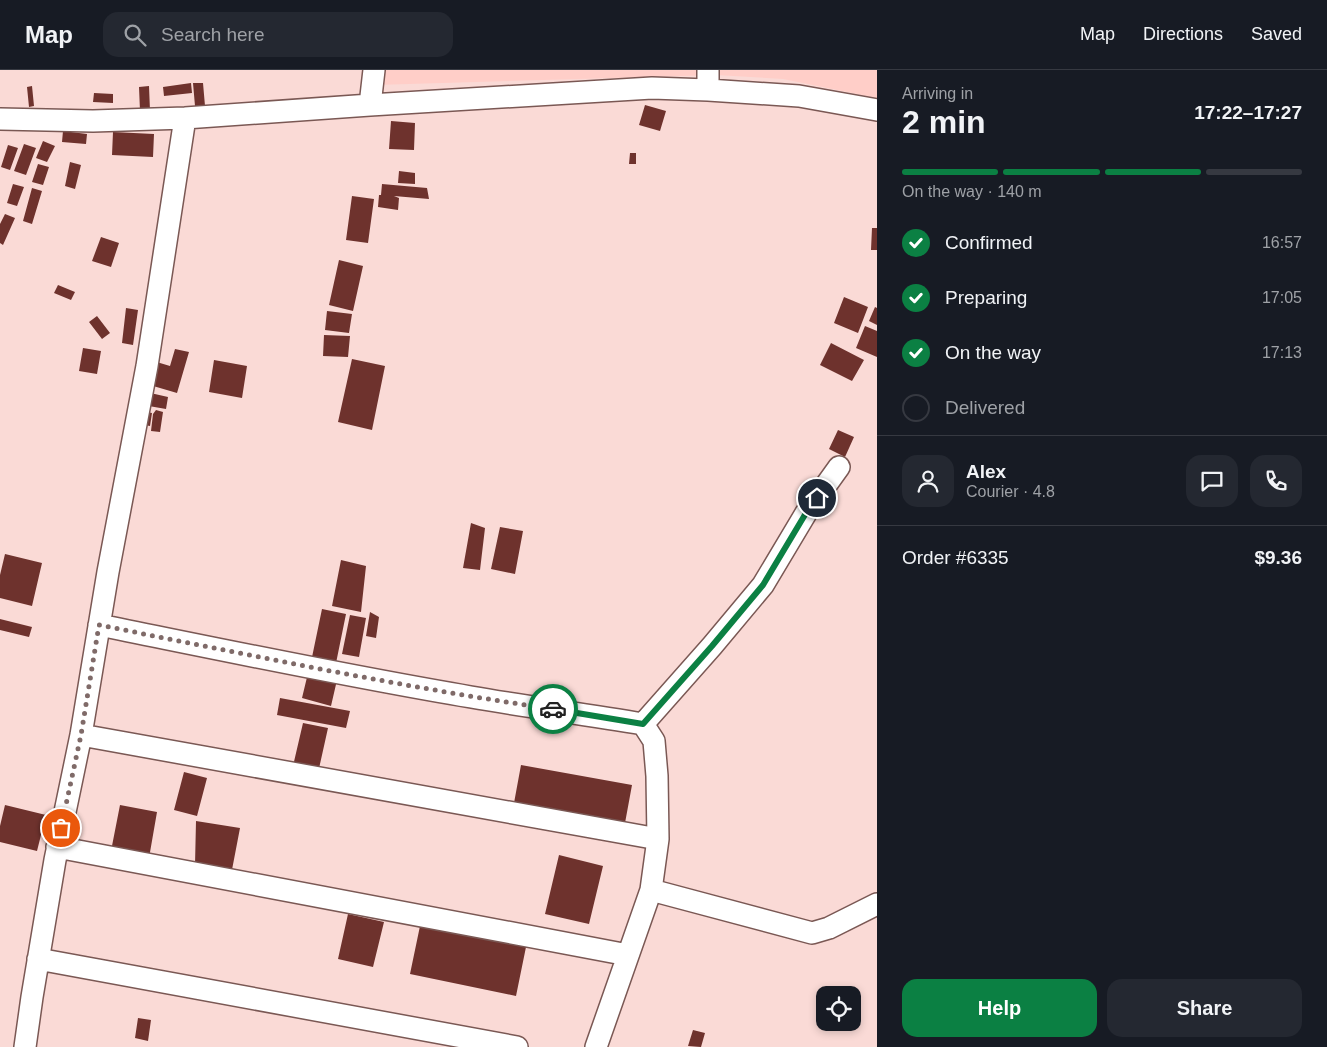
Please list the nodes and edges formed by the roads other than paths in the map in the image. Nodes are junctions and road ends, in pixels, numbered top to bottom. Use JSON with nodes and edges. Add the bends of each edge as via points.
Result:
{"nodes":[{"id":1,"x":374,"y":70,"type":"edge"},
{"id":2,"x":708,"y":80,"type":"edge"},
{"id":3,"x":370,"y":105,"type":"junction"},
{"id":4,"x":877,"y":110,"type":"edge"},
{"id":5,"x":185,"y":118,"type":"junction"},
{"id":6,"x":0,"y":119,"type":"edge"},
{"id":7,"x":839,"y":467,"type":"dead end"},
{"id":8,"x":99,"y":625,"type":"junction"},
{"id":9,"x":643,"y":724,"type":"junction"},
{"id":10,"x":81,"y":735,"type":"junction"},
{"id":11,"x":658,"y":839,"type":"junction"},
{"id":12,"x":57,"y":847,"type":"junction"},
{"id":13,"x":651,"y":890,"type":"junction"},
{"id":14,"x":877,"y":904,"type":"edge"},
{"id":15,"x":628,"y":955,"type":"junction"},
{"id":16,"x":38,"y":959,"type":"junction"},
{"id":17,"x":25,"y":1047,"type":"edge"},
{"id":18,"x":517,"y":1047,"type":"edge"},
{"id":19,"x":596,"y":1047,"type":"edge"}],
"edges":[{"from":1,"to":3,"type":"street"},
{"from":2,"to":3,"type":"street","via":[[652,88]]},
{"from":2,"to":4,"type":"street"},
{"from":3,"to":5,"type":"street"},
{"from":5,"to":6,"type":"street","via":[[93,121]]},
{"from":5,"to":8,"type":"street","via":[[147,366]]},
{"from":7,"to":9,"type":"street","via":[[806,513],[763,585]]},
{"from":8,"to":9,"type":"street","via":[[307,667]]},
{"from":8,"to":10,"type":"street"},
{"from":9,"to":11,"type":"street","via":[[654,741]]},
{"from":10,"to":11,"type":"street"},
{"from":10,"to":12,"type":"street"},
{"from":11,"to":13,"type":"street"},
{"from":12,"to":15,"type":"street"},
{"from":12,"to":16,"type":"street"},
{"from":13,"to":14,"type":"street","via":[[812,933]]},
{"from":13,"to":15,"type":"street"},
{"from":15,"to":19,"type":"street"},
{"from":16,"to":17,"type":"street"},
{"from":16,"to":18,"type":"street"}]}
